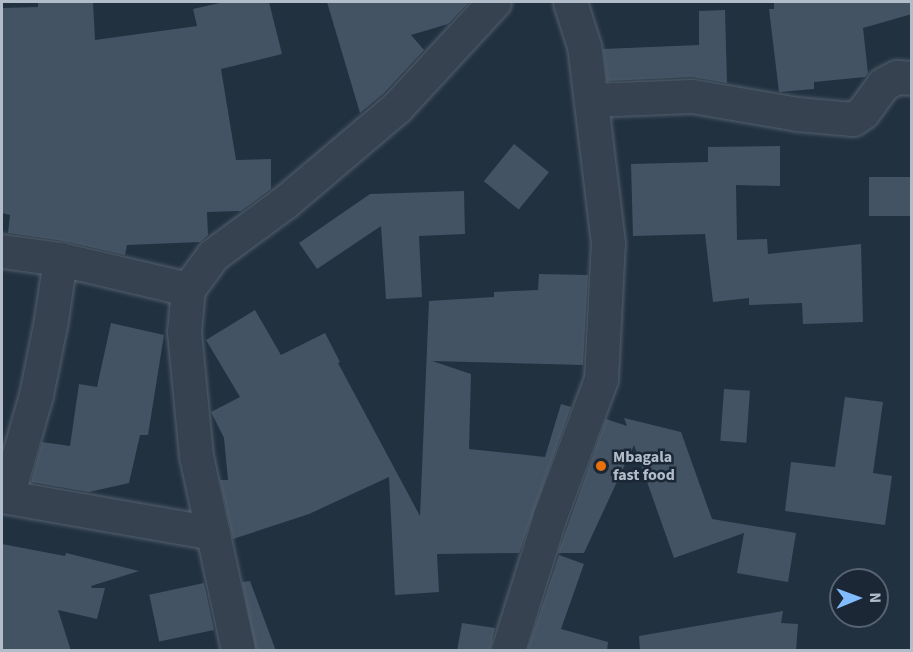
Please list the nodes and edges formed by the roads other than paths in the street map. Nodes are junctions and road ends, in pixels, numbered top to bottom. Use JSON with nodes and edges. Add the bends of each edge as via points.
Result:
{"nodes":[{"id":1,"x":494,"y":2,"type":"edge"},
{"id":2,"x":570,"y":2,"type":"edge"},
{"id":3,"x":912,"y":78,"type":"edge"},
{"id":4,"x":591,"y":100,"type":"junction"},
{"id":5,"x":2,"y":251,"type":"edge"},
{"id":6,"x":60,"y":259,"type":"junction"},
{"id":7,"x":188,"y":289,"type":"junction"},
{"id":8,"x":4,"y":496,"type":"edge"},
{"id":9,"x":213,"y":533,"type":"junction"},
{"id":10,"x":238,"y":651,"type":"edge"},
{"id":11,"x":508,"y":651,"type":"edge"}],
"edges":[{"from":1,"to":7,"type":"street","via":[[397,106],[285,202],[213,255]]},
{"from":2,"to":4,"type":"street","via":[[584,46]]},
{"from":3,"to":4,"type":"street","via":[[897,77],[883,84],[863,112],[852,119],[692,96]]},
{"from":4,"to":11,"type":"street","via":[[608,243],[601,379],[549,516]]},
{"from":5,"to":6,"type":"street"},
{"from":6,"to":7,"type":"street"},
{"from":6,"to":8,"type":"street","via":[[36,395]]},
{"from":7,"to":9,"type":"street","via":[[184,332],[196,456]]},
{"from":8,"to":9,"type":"street"},
{"from":9,"to":10,"type":"street"}]}
